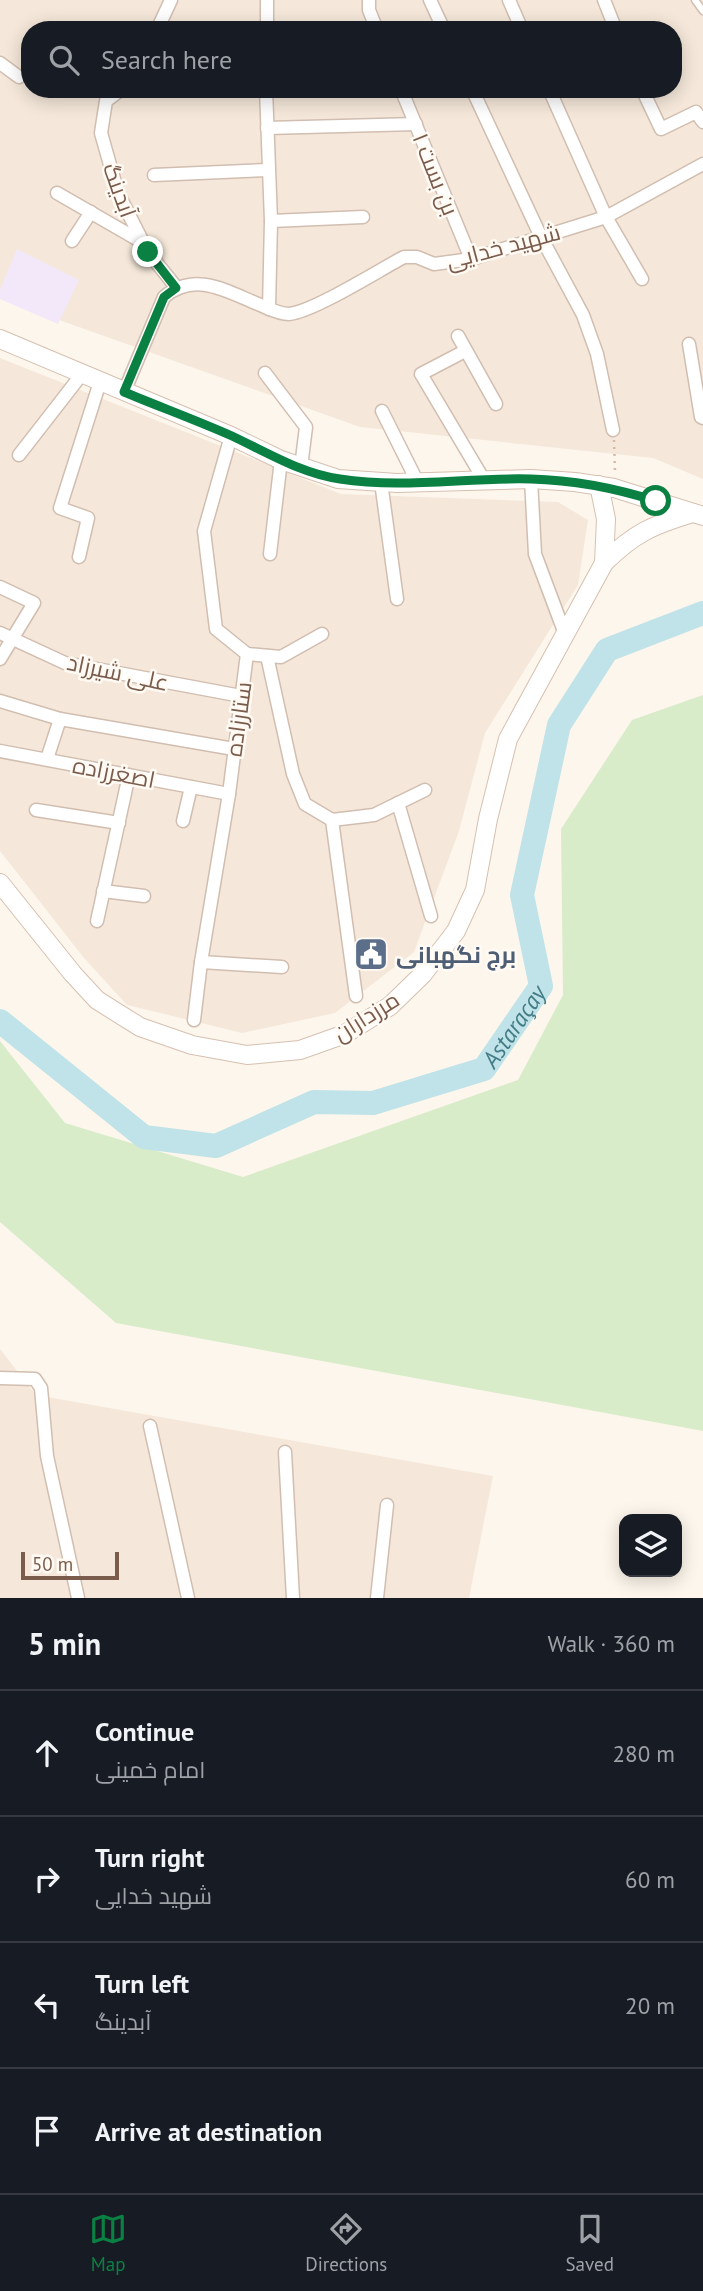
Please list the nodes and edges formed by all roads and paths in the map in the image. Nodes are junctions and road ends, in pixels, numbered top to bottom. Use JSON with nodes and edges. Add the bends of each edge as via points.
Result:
{"nodes":[{"id":1,"x":171,"y":0,"type":"edge"},
{"id":2,"x":267,"y":0,"type":"edge"},
{"id":3,"x":369,"y":0,"type":"edge"},
{"id":4,"x":430,"y":0,"type":"edge"},
{"id":5,"x":509,"y":0,"type":"edge"},
{"id":6,"x":604,"y":0,"type":"edge"},
{"id":7,"x":695,"y":0,"type":"edge"},
{"id":8,"x":703,"y":11,"type":"edge"},
{"id":9,"x":161,"y":21,"type":"edge"},
{"id":10,"x":267,"y":21,"type":"edge"},
{"id":11,"x":373,"y":21,"type":"edge"},
{"id":12,"x":440,"y":21,"type":"edge"},
{"id":13,"x":518,"y":21,"type":"edge"},
{"id":14,"x":613,"y":21,"type":"edge"},
{"id":15,"x":0,"y":63,"type":"edge"},
{"id":16,"x":19,"y":77,"type":"dead end"},
{"id":17,"x":110,"y":98,"type":"edge"},
{"id":18,"x":266,"y":98,"type":"edge"},
{"id":19,"x":405,"y":98,"type":"edge"},
{"id":20,"x":476,"y":98,"type":"edge"},
{"id":21,"x":553,"y":98,"type":"edge"},
{"id":22,"x":646,"y":98,"type":"edge"},
{"id":23,"x":703,"y":122,"type":"edge"},
{"id":24,"x":416,"y":124,"type":"junction"},
{"id":25,"x":267,"y":128,"type":"junction"},
{"id":26,"x":703,"y":164,"type":"edge"},
{"id":27,"x":268,"y":170,"type":"junction"},
{"id":28,"x":154,"y":175,"type":"dead end"},
{"id":29,"x":57,"y":193,"type":"dead end"},
{"id":30,"x":91,"y":212,"type":"junction"},
{"id":31,"x":363,"y":217,"type":"dead end"},
{"id":32,"x":606,"y":217,"type":"junction"},
{"id":33,"x":271,"y":222,"type":"junction"},
{"id":34,"x":541,"y":237,"type":"junction"},
{"id":35,"x":72,"y":241,"type":"dead end"},
{"id":36,"x":143,"y":242,"type":"junction"},
{"id":37,"x":471,"y":259,"type":"junction"},
{"id":38,"x":642,"y":279,"type":"dead end"},
{"id":39,"x":176,"y":288,"type":"junction"},
{"id":40,"x":270,"y":309,"type":"junction"},
{"id":41,"x":458,"y":337,"type":"dead end"},
{"id":42,"x":0,"y":339,"type":"edge"},
{"id":43,"x":689,"y":344,"type":"dead end"},
{"id":44,"x":465,"y":351,"type":"junction"},
{"id":45,"x":265,"y":373,"type":"dead end"},
{"id":46,"x":82,"y":374,"type":"junction"},
{"id":47,"x":100,"y":382,"type":"junction"},
{"id":48,"x":124,"y":392,"type":"junction"},
{"id":49,"x":496,"y":404,"type":"dead end"},
{"id":50,"x":382,"y":411,"type":"dead end"},
{"id":51,"x":703,"y":418,"type":"edge"},
{"id":52,"x":613,"y":430,"type":"joint"},
{"id":53,"x":231,"y":436,"type":"junction"},
{"id":54,"x":19,"y":455,"type":"dead end"},
{"id":55,"x":282,"y":460,"type":"junction"},
{"id":56,"x":301,"y":467,"type":"junction"},
{"id":57,"x":531,"y":479,"type":"junction"},
{"id":58,"x":485,"y":480,"type":"junction"},
{"id":59,"x":381,"y":482,"type":"junction"},
{"id":60,"x":418,"y":483,"type":"junction"},
{"id":61,"x":607,"y":487,"type":"junction"},
{"id":62,"x":698,"y":515,"type":"edge"},
{"id":63,"x":270,"y":554,"type":"dead end"},
{"id":64,"x":79,"y":557,"type":"dead end"},
{"id":65,"x":604,"y":563,"type":"junction"},
{"id":66,"x":0,"y":587,"type":"edge"},
{"id":67,"x":397,"y":599,"type":"dead end"},
{"id":68,"x":322,"y":634,"type":"dead end"},
{"id":69,"x":565,"y":634,"type":"junction"},
{"id":70,"x":6,"y":636,"type":"edge"},
{"id":71,"x":247,"y":654,"type":"junction"},
{"id":72,"x":267,"y":656,"type":"junction"},
{"id":73,"x":0,"y":659,"type":"edge"},
{"id":74,"x":241,"y":696,"type":"junction"},
{"id":75,"x":0,"y":701,"type":"edge"},
{"id":76,"x":60,"y":719,"type":"junction"},
{"id":77,"x":234,"y":749,"type":"junction"},
{"id":78,"x":0,"y":751,"type":"edge"},
{"id":79,"x":47,"y":759,"type":"junction"},
{"id":80,"x":129,"y":775,"type":"junction"},
{"id":81,"x":191,"y":787,"type":"junction"},
{"id":82,"x":425,"y":790,"type":"dead end"},
{"id":83,"x":229,"y":794,"type":"junction"},
{"id":84,"x":398,"y":803,"type":"junction"},
{"id":85,"x":36,"y":810,"type":"dead end"},
{"id":86,"x":332,"y":820,"type":"junction"},
{"id":87,"x":183,"y":821,"type":"dead end"},
{"id":88,"x":119,"y":823,"type":"junction"},
{"id":89,"x":0,"y":883,"type":"edge"},
{"id":90,"x":103,"y":891,"type":"junction"},
{"id":91,"x":145,"y":897,"type":"dead end"},
{"id":92,"x":431,"y":916,"type":"dead end"},
{"id":93,"x":97,"y":921,"type":"dead end"},
{"id":94,"x":201,"y":962,"type":"junction"},
{"id":95,"x":282,"y":967,"type":"dead end"},
{"id":96,"x":356,"y":996,"type":"dead end"},
{"id":97,"x":194,"y":1020,"type":"dead end"},
{"id":98,"x":0,"y":1378,"type":"edge"},
{"id":99,"x":150,"y":1426,"type":"dead end"},
{"id":100,"x":285,"y":1452,"type":"dead end"},
{"id":101,"x":387,"y":1505,"type":"dead end"},
{"id":102,"x":78,"y":1598,"type":"edge"},
{"id":103,"x":188,"y":1598,"type":"edge"},
{"id":104,"x":293,"y":1598,"type":"edge"},
{"id":105,"x":377,"y":1598,"type":"edge"}],
"edges":[{"from":1,"to":9,"type":"street"},
{"from":2,"to":10,"type":"street"},
{"from":3,"to":11,"type":"street"},
{"from":4,"to":12,"type":"street"},
{"from":5,"to":13,"type":"street"},
{"from":6,"to":14,"type":"street"},
{"from":7,"to":8,"type":"lane"},
{"from":15,"to":16,"type":"street"},
{"from":17,"to":36,"type":"street","name":"آبدینگ","via":[[101,133],[118,193]]},
{"from":18,"to":25,"type":"street"},
{"from":19,"to":24,"type":"street","name":"بن بست ۱"},
{"from":20,"to":34,"type":"street"},
{"from":21,"to":32,"type":"street"},
{"from":22,"to":23,"type":"street","via":[[661,129],[696,112]]},
{"from":24,"to":25,"type":"street"},
{"from":24,"to":37,"type":"street","name":"بن بست ۱"},
{"from":25,"to":27,"type":"street"},
{"from":26,"to":32,"type":"street","name":"شهید خدایی"},
{"from":27,"to":28,"type":"street"},
{"from":27,"to":33,"type":"street"},
{"from":29,"to":30,"type":"street"},
{"from":30,"to":35,"type":"street"},
{"from":30,"to":36,"type":"street"},
{"from":31,"to":33,"type":"street"},
{"from":32,"to":34,"type":"street","name":"شهید خدایی"},
{"from":32,"to":38,"type":"street"},
{"from":33,"to":40,"type":"street"},
{"from":34,"to":37,"type":"street","name":"شهید خدایی"},
{"from":34,"to":52,"type":"street","via":[[583,315],[597,354]]},
{"from":36,"to":39,"type":"street","name":"آبدینگ"},
{"from":37,"to":40,"type":"street","name":"شهید خدایی","via":[[435,264],[404,257],[311,307],[290,314]]},
{"from":39,"to":40,"type":"street","name":"شهید خدایی","via":[[197,283]]},
{"from":39,"to":48,"type":"street","via":[[164,297]]},
{"from":41,"to":44,"type":"street"},
{"from":42,"to":46,"type":"street"},
{"from":43,"to":51,"type":"street"},
{"from":44,"to":49,"type":"street"},
{"from":44,"to":58,"type":"street","via":[[421,374]]},
{"from":45,"to":56,"type":"street","via":[[306,427]]},
{"from":46,"to":47,"type":"street"},
{"from":46,"to":54,"type":"street"},
{"from":47,"to":48,"type":"street"},
{"from":47,"to":64,"type":"street","via":[[60,508],[88,518]]},
{"from":48,"to":53,"type":"street"},
{"from":50,"to":60,"type":"street"},
{"from":52,"to":61,"type":"path","via":[[616,458]]},
{"from":53,"to":55,"type":"street"},
{"from":53,"to":71,"type":"street","name":"ستارزاده","via":[[204,531],[216,629]]},
{"from":55,"to":56,"type":"street"},
{"from":55,"to":63,"type":"street"},
{"from":56,"to":59,"type":"street","via":[[338,479]]},
{"from":57,"to":58,"type":"street"},
{"from":57,"to":61,"type":"street"},
{"from":57,"to":69,"type":"street","via":[[535,554]]},
{"from":58,"to":60,"type":"street"},
{"from":59,"to":60,"type":"street"},
{"from":59,"to":67,"type":"street"},
{"from":61,"to":62,"type":"street"},
{"from":61,"to":65,"type":"street","name":"مرزداران"},
{"from":62,"to":65,"type":"street","name":"مرزداران","via":[[656,524],[625,542]]},
{"from":65,"to":69,"type":"street","name":"مرزداران"},
{"from":66,"to":70,"type":"street","via":[[34,603]]},
{"from":68,"to":72,"type":"street","via":[[281,657]]},
{"from":69,"to":89,"type":"street","name":"مرزداران","via":[[508,739],[475,890],[456,931],[423,974],[390,1006],[345,1034],[300,1050],[247,1055],[192,1045],[140,1027],[97,1000]]},
{"from":70,"to":73,"type":"street"},
{"from":70,"to":74,"type":"street","name":"علی شیرزاد","via":[[65,663]]},
{"from":71,"to":72,"type":"street"},
{"from":71,"to":74,"type":"street","name":"ستارزاده"},
{"from":72,"to":86,"type":"street","via":[[293,774],[305,804]]},
{"from":74,"to":77,"type":"street","name":"ستارزاده"},
{"from":75,"to":76,"type":"street"},
{"from":76,"to":77,"type":"street"},
{"from":76,"to":79,"type":"street"},
{"from":77,"to":83,"type":"street","name":"ستارزاده"},
{"from":78,"to":79,"type":"street","name":"اصغرزاده"},
{"from":79,"to":80,"type":"street","name":"اصغرزاده"},
{"from":80,"to":81,"type":"street","name":"اصغرزاده"},
{"from":80,"to":88,"type":"street"},
{"from":81,"to":83,"type":"street","name":"اصغرزاده"},
{"from":81,"to":87,"type":"street"},
{"from":82,"to":84,"type":"street"},
{"from":83,"to":94,"type":"street","name":"ستارزاده"},
{"from":84,"to":86,"type":"street","via":[[374,815]]},
{"from":84,"to":92,"type":"street"},
{"from":85,"to":88,"type":"street"},
{"from":86,"to":96,"type":"street"},
{"from":88,"to":90,"type":"street"},
{"from":90,"to":91,"type":"street"},
{"from":90,"to":93,"type":"street"},
{"from":94,"to":95,"type":"street"},
{"from":94,"to":97,"type":"street","name":"ستارزاده"},
{"from":98,"to":102,"type":"street","via":[[35,1379],[41,1388],[47,1456]]},
{"from":99,"to":103,"type":"street"},
{"from":100,"to":104,"type":"street"},
{"from":101,"to":105,"type":"street"}]}
